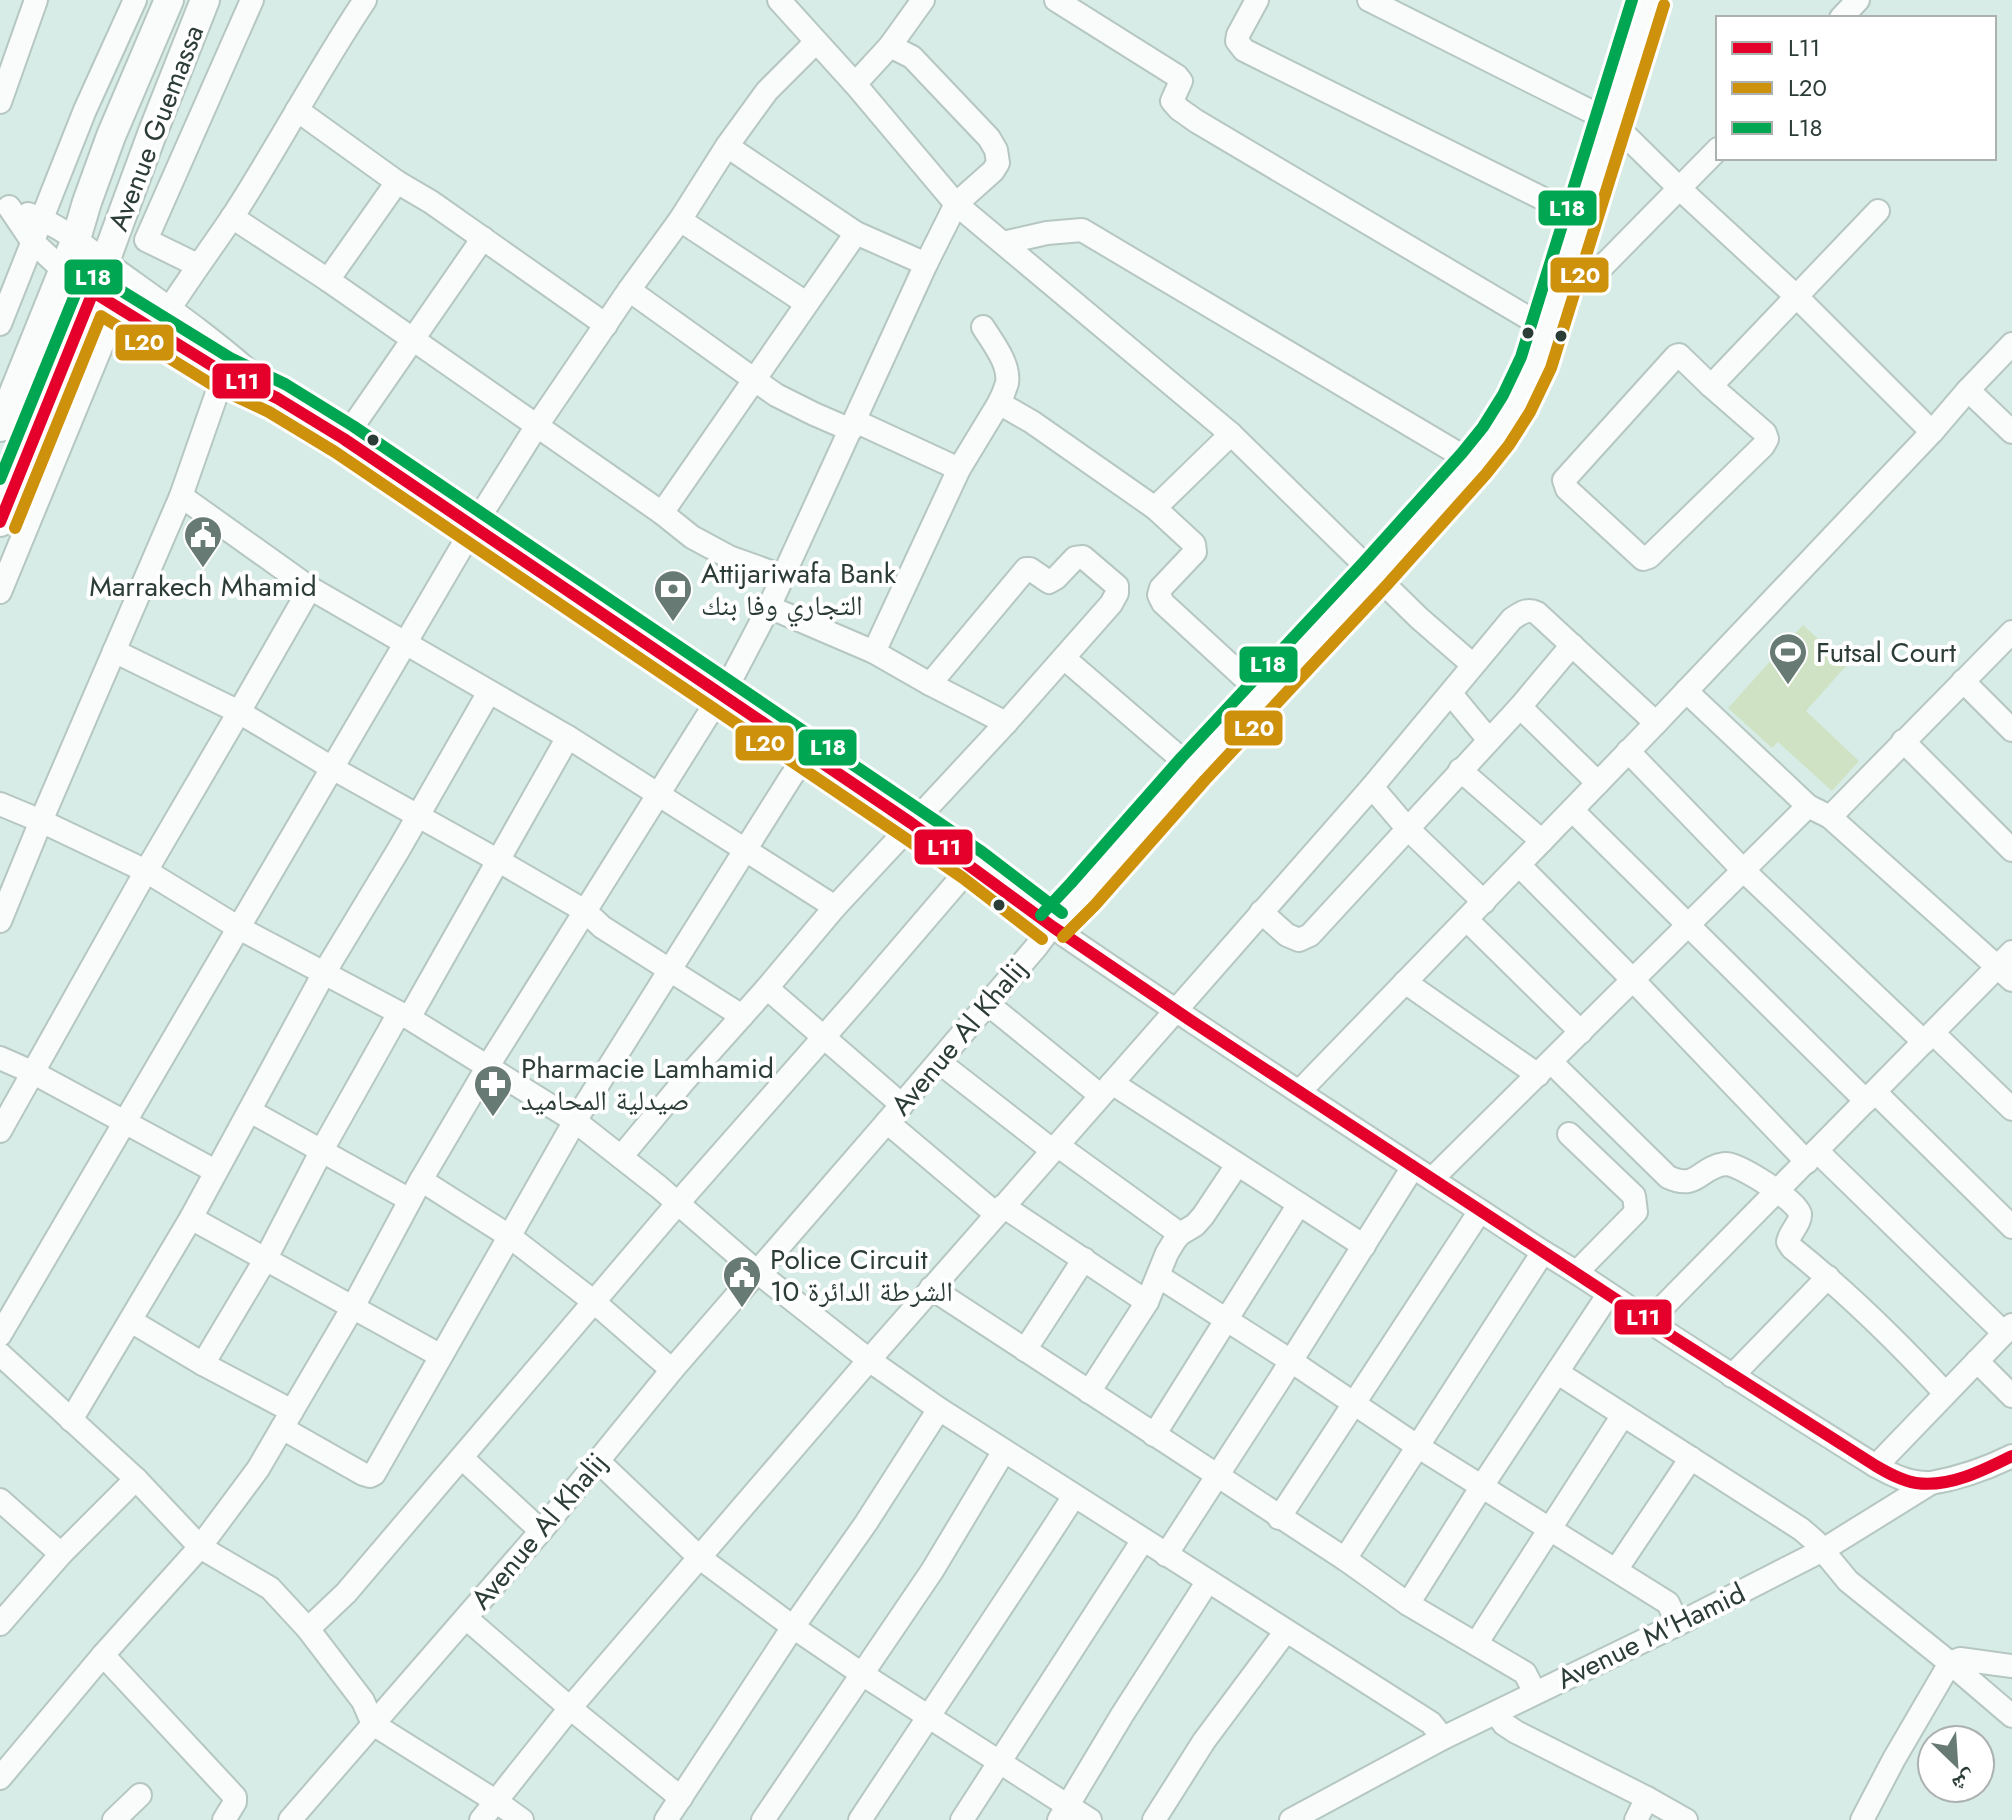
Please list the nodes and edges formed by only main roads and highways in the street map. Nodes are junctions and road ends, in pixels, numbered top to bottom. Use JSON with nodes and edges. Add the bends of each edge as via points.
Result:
{"nodes":[{"id":1,"x":169,"y":0,"type":"edge"},
{"id":2,"x":205,"y":0,"type":"edge"},
{"id":3,"x":0,"y":427,"type":"edge"},
{"id":4,"x":0,"y":522,"type":"edge"}],
"edges":[{"from":1,"to":3,"type":"main road","name":"Avenue Guemassa"},
{"from":2,"to":4,"type":"main road","name":"Avenue Guemassa"}]}
